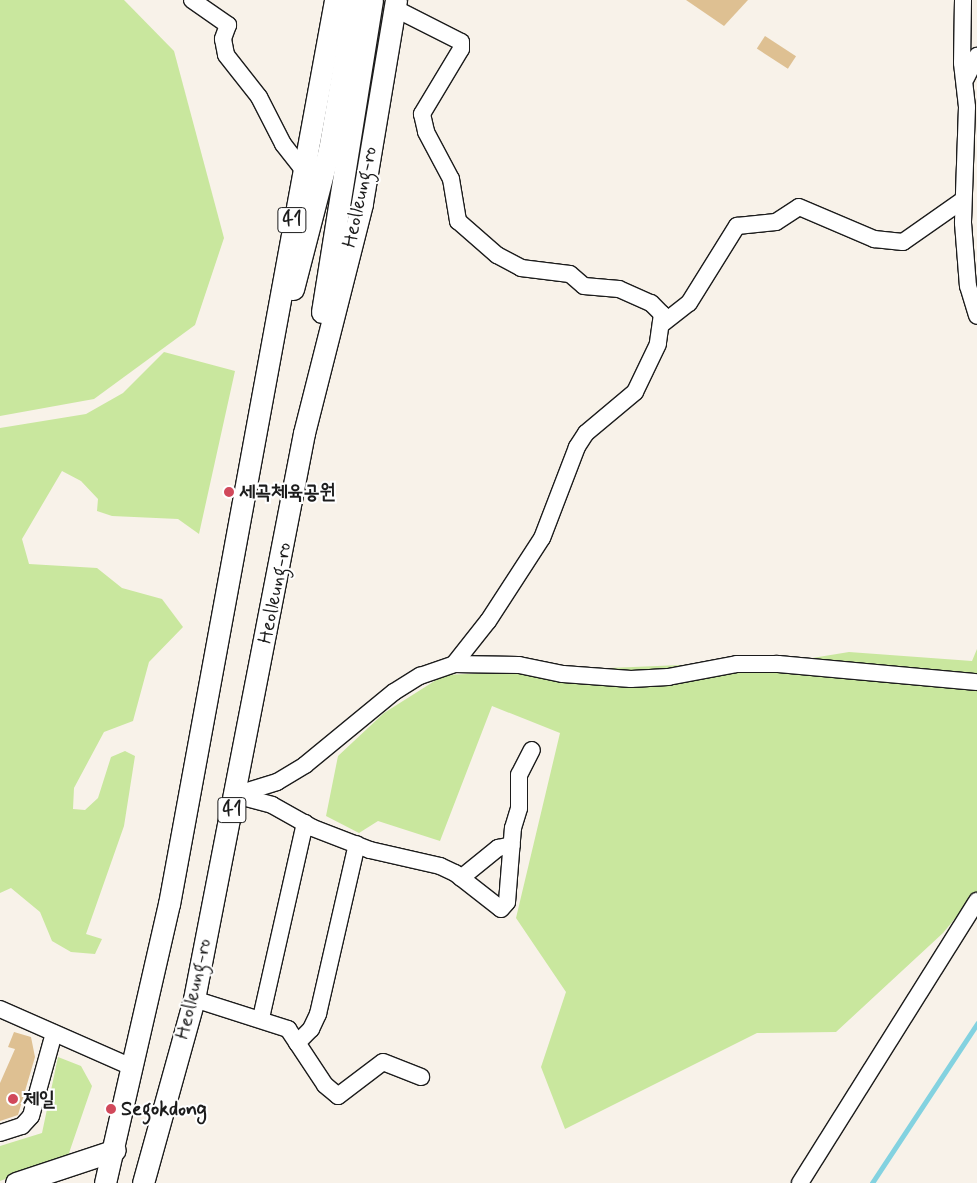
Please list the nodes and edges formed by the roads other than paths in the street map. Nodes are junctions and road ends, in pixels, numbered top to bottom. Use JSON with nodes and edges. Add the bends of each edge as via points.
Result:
{"nodes":[{"id":1,"x":192,"y":0,"type":"edge"},
{"id":2,"x":336,"y":0,"type":"edge"},
{"id":3,"x":355,"y":0,"type":"edge"},
{"id":4,"x":372,"y":0,"type":"edge"},
{"id":5,"x":963,"y":0,"type":"edge"},
{"id":6,"x":395,"y":4,"type":"edge"},
{"id":7,"x":977,"y":56,"type":"edge"},
{"id":8,"x":966,"y":78,"type":"junction"},
{"id":9,"x":302,"y":168,"type":"junction"},
{"id":10,"x":964,"y":200,"type":"junction"},
{"id":11,"x":977,"y":316,"type":"edge"},
{"id":12,"x":662,"y":324,"type":"junction"},
{"id":13,"x":304,"y":434,"type":"junction"},
{"id":14,"x":254,"y":441,"type":"junction"},
{"id":15,"x":454,"y":664,"type":"junction"},
{"id":16,"x":977,"y":682,"type":"edge"},
{"id":17,"x":532,"y":750,"type":"dead end"},
{"id":18,"x":235,"y":795,"type":"junction"},
{"id":19,"x":305,"y":823,"type":"junction"},
{"id":20,"x":357,"y":844,"type":"junction"},
{"id":21,"x":512,"y":845,"type":"junction"},
{"id":22,"x":461,"y":878,"type":"junction"},
{"id":23,"x":977,"y":901,"type":"edge"},
{"id":24,"x":194,"y":999,"type":"junction"},
{"id":25,"x":0,"y":1008,"type":"edge"},
{"id":26,"x":261,"y":1018,"type":"junction"},
{"id":27,"x":54,"y":1033,"type":"junction"},
{"id":28,"x":297,"y":1043,"type":"junction"},
{"id":29,"x":134,"y":1068,"type":"junction"},
{"id":30,"x":421,"y":1076,"type":"dead end"},
{"id":31,"x":0,"y":1133,"type":"edge"},
{"id":32,"x":115,"y":1150,"type":"junction"},
{"id":33,"x":146,"y":1180,"type":"edge"},
{"id":34,"x":16,"y":1183,"type":"edge"},
{"id":35,"x":106,"y":1183,"type":"edge"},
{"id":36,"x":800,"y":1183,"type":"edge"}],
"edges":[{"from":1,"to":9,"type":"street","via":[[228,25],[223,39],[226,55],[259,97],[283,144]]},
{"from":2,"to":9,"type":"main road","name":"Heolleung-ro","number":"41"},
{"from":3,"to":14,"type":"main road","via":[[328,150]]},
{"from":4,"to":13,"type":"main road"},
{"from":5,"to":8,"type":"street","via":[[962,63]]},
{"from":6,"to":12,"type":"street","via":[[461,42],[462,49],[422,114],[426,132],[451,179],[458,220],[505,260],[535,272],[570,274],[584,286],[619,289],[637,296],[662,314]]},
{"from":6,"to":13,"type":"main road","name":"Heolleung-ro","number":"41","via":[[362,203]]},
{"from":7,"to":8,"type":"street"},
{"from":8,"to":10,"type":"street"},
{"from":9,"to":14,"type":"main road","name":"Heolleung-ro","number":"41"},
{"from":10,"to":11,"type":"street","via":[[968,286]]},
{"from":10,"to":12,"type":"street","via":[[903,242],[874,240],[799,207],[776,222],[737,226],[689,303]]},
{"from":12,"to":15,"type":"street","via":[[648,370],[635,392],[592,428],[577,447],[542,538],[488,622]]},
{"from":13,"to":18,"type":"main road","name":"Heolleung-ro","number":"41"},
{"from":14,"to":29,"type":"main road","name":"Heolleung-ro","number":"41","via":[[170,904]]},
{"from":15,"to":16,"type":"street","via":[[520,665],[563,674],[632,679],[737,664],[778,664]]},
{"from":15,"to":18,"type":"street","via":[[420,676],[394,692],[305,765],[277,782]]},
{"from":17,"to":21,"type":"street","via":[[519,776],[519,808]]},
{"from":18,"to":19,"type":"street","via":[[272,805]]},
{"from":18,"to":24,"type":"main road","name":"Heolleung-ro","number":"41"},
{"from":19,"to":20,"type":"street"},
{"from":19,"to":26,"type":"street"},
{"from":20,"to":22,"type":"street","via":[[440,866]]},
{"from":20,"to":28,"type":"street","via":[[318,1014],[311,1029]]},
{"from":21,"to":22,"type":"street","via":[[491,853]]},
{"from":21,"to":22,"type":"street","via":[[507,902],[501,909]]},
{"from":23,"to":36,"type":"street"},
{"from":24,"to":26,"type":"street"},
{"from":24,"to":33,"type":"main road","name":"Heolleung-ro","number":"41"},
{"from":25,"to":27,"type":"street"},
{"from":26,"to":28,"type":"street","via":[[288,1029]]},
{"from":27,"to":29,"type":"street"},
{"from":27,"to":31,"type":"street","via":[[31,1116],[22,1126]]},
{"from":28,"to":30,"type":"street","via":[[325,1085],[338,1096],[383,1062]]},
{"from":29,"to":32,"type":"main road","name":"Heolleung-ro","number":"41"},
{"from":32,"to":34,"type":"main road"},
{"from":32,"to":35,"type":"main road","name":"Heolleung-ro","number":"41"}]}
